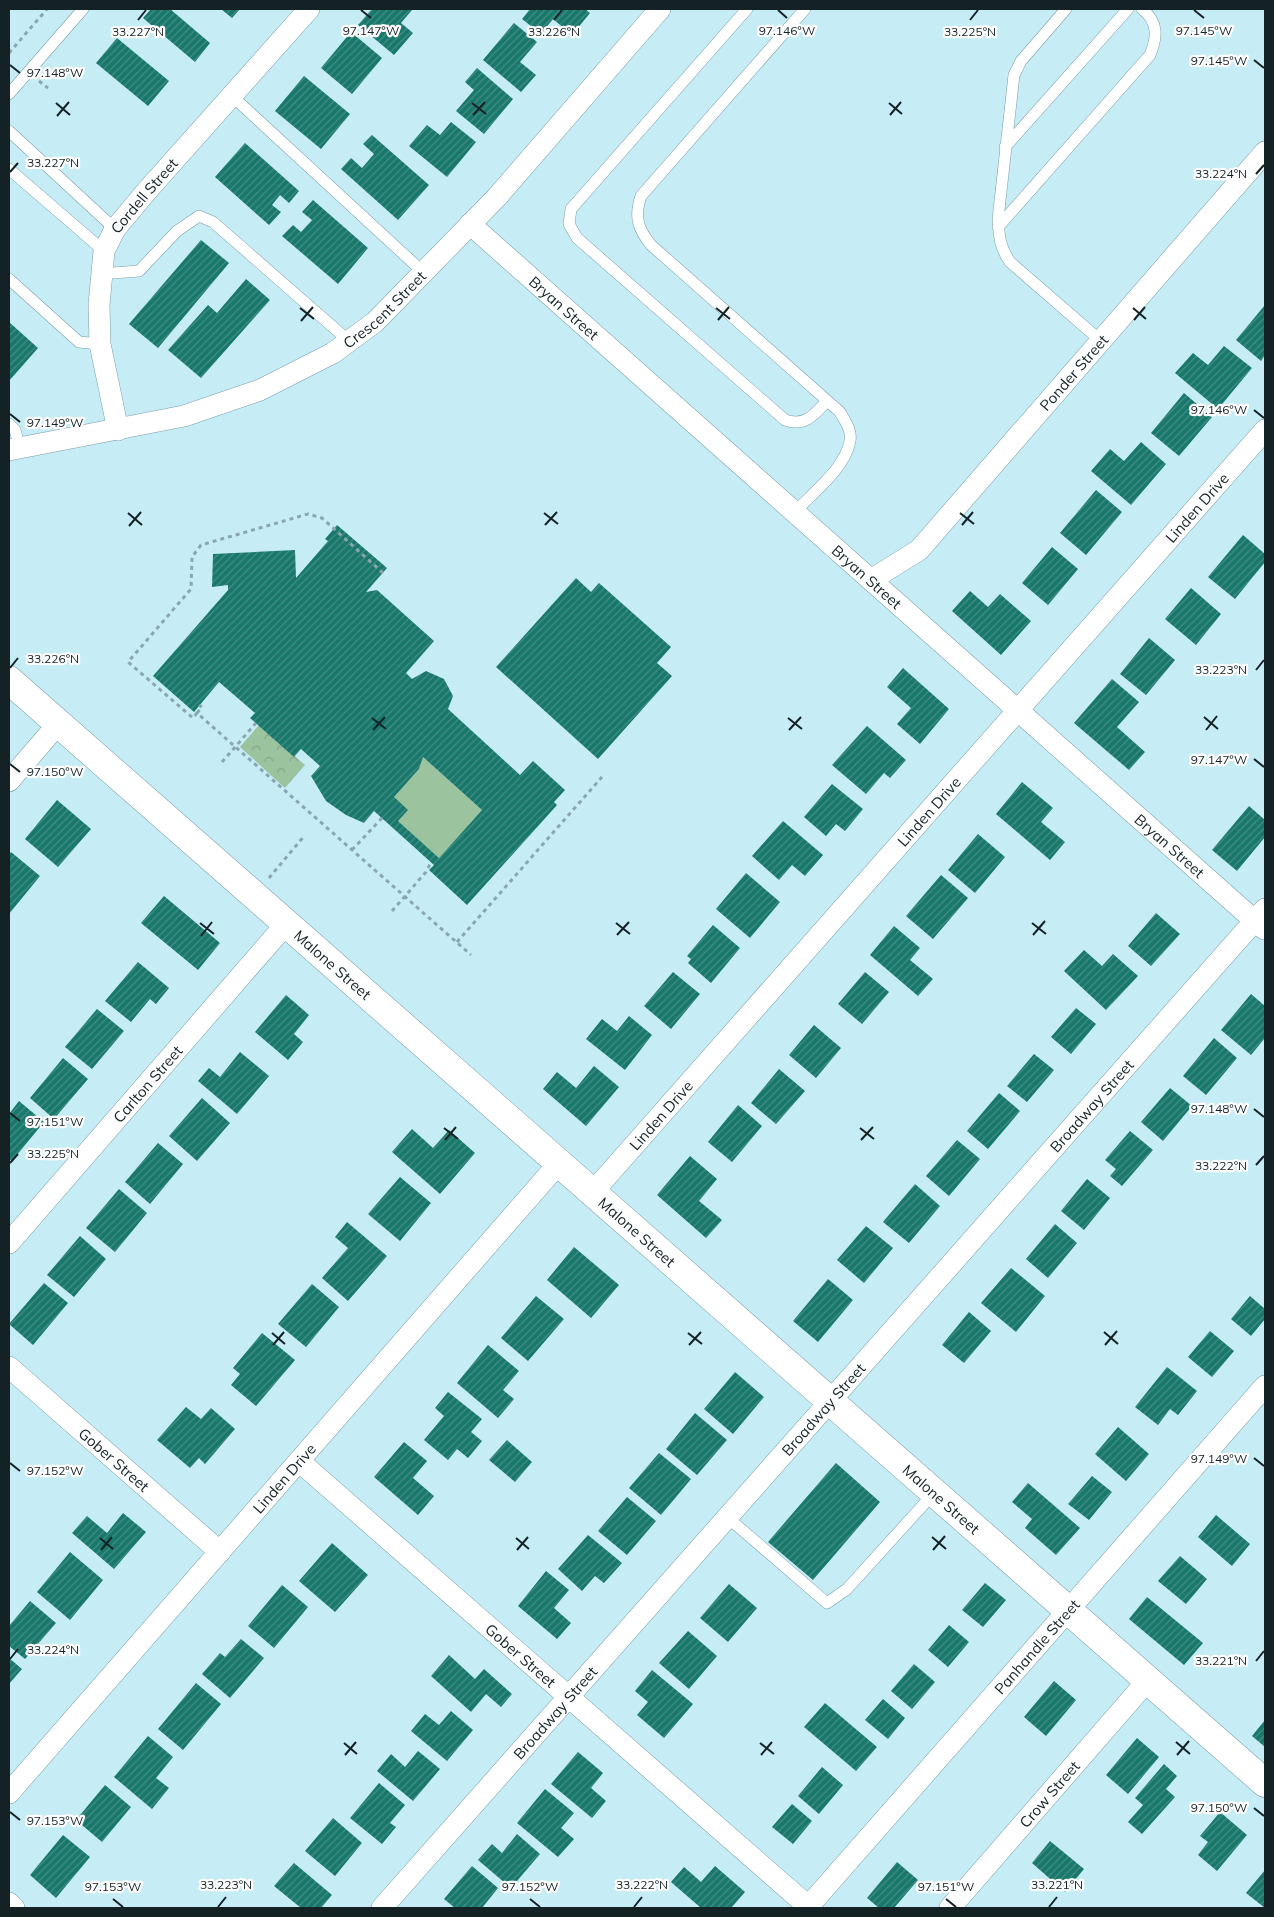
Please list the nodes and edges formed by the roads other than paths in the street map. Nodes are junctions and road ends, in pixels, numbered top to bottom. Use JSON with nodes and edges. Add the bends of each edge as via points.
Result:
{"nodes":[{"id":1,"x":83,"y":9,"type":"edge"},
{"id":2,"x":309,"y":9,"type":"edge"},
{"id":3,"x":660,"y":9,"type":"edge"},
{"id":4,"x":747,"y":9,"type":"edge"},
{"id":5,"x":805,"y":9,"type":"edge"},
{"id":6,"x":1066,"y":9,"type":"edge"},
{"id":7,"x":1128,"y":9,"type":"edge"},
{"id":8,"x":1142,"y":9,"type":"edge"},
{"id":9,"x":9,"y":94,"type":"edge"},
{"id":10,"x":232,"y":96,"type":"junction"},
{"id":11,"x":9,"y":131,"type":"edge"},
{"id":12,"x":1005,"y":147,"type":"junction"},
{"id":13,"x":1265,"y":152,"type":"edge"},
{"id":14,"x":9,"y":169,"type":"edge"},
{"id":15,"x":470,"y":224,"type":"junction"},
{"id":16,"x":998,"y":227,"type":"junction"},
{"id":17,"x":115,"y":229,"type":"junction"},
{"id":18,"x":104,"y":251,"type":"junction"},
{"id":19,"x":423,"y":272,"type":"junction"},
{"id":20,"x":100,"y":274,"type":"junction"},
{"id":21,"x":9,"y":279,"type":"edge"},
{"id":22,"x":349,"y":341,"type":"junction"},
{"id":23,"x":1101,"y":341,"type":"junction"},
{"id":24,"x":100,"y":344,"type":"junction"},
{"id":25,"x":827,"y":401,"type":"junction"},
{"id":26,"x":9,"y":424,"type":"edge"},
{"id":27,"x":118,"y":430,"type":"junction"},
{"id":28,"x":1265,"y":430,"type":"edge"},
{"id":29,"x":14,"y":449,"type":"edge"},
{"id":30,"x":795,"y":512,"type":"junction"},
{"id":31,"x":871,"y":580,"type":"junction"},
{"id":32,"x":9,"y":680,"type":"edge"},
{"id":33,"x":1018,"y":710,"type":"junction"},
{"id":34,"x":58,"y":724,"type":"junction"},
{"id":35,"x":9,"y":781,"type":"edge"},
{"id":36,"x":1262,"y":920,"type":"edge"},
{"id":37,"x":286,"y":924,"type":"junction"},
{"id":38,"x":559,"y":1163,"type":"junction"},
{"id":39,"x":592,"y":1193,"type":"junction"},
{"id":40,"x":9,"y":1243,"type":"edge"},
{"id":41,"x":9,"y":1367,"type":"edge"},
{"id":42,"x":1265,"y":1386,"type":"edge"},
{"id":43,"x":830,"y":1401,"type":"junction"},
{"id":44,"x":299,"y":1461,"type":"junction"},
{"id":45,"x":934,"y":1493,"type":"junction"},
{"id":46,"x":727,"y":1517,"type":"junction"},
{"id":47,"x":220,"y":1552,"type":"junction"},
{"id":48,"x":1069,"y":1611,"type":"junction"},
{"id":49,"x":1148,"y":1680,"type":"junction"},
{"id":50,"x":568,"y":1697,"type":"junction"},
{"id":51,"x":1265,"y":1783,"type":"edge"},
{"id":52,"x":9,"y":1793,"type":"edge"},
{"id":53,"x":9,"y":1903,"type":"edge"},
{"id":54,"x":14,"y":1908,"type":"edge"},
{"id":55,"x":382,"y":1908,"type":"edge"},
{"id":56,"x":809,"y":1908,"type":"edge"},
{"id":57,"x":950,"y":1908,"type":"edge"}],
"edges":[{"from":1,"to":9,"type":"lane"},
{"from":2,"to":10,"type":"street","name":"Cordell Street"},
{"from":3,"to":15,"type":"street","name":"Crescent Street"},
{"from":4,"to":25,"type":"lane","via":[[571,209],[569,224],[577,238],[785,420],[804,422]]},
{"from":5,"to":25,"type":"lane","via":[[641,196],[636,209],[641,233],[651,245]]},
{"from":6,"to":12,"type":"lane","via":[[1014,74]]},
{"from":7,"to":12,"type":"lane"},
{"from":8,"to":16,"type":"lane","via":[[1148,13],[1156,33],[1150,55]]},
{"from":10,"to":17,"type":"street","name":"Cordell Street"},
{"from":10,"to":19,"type":"lane"},
{"from":11,"to":17,"type":"lane"},
{"from":12,"to":16,"type":"lane"},
{"from":13,"to":23,"type":"street","name":"Ponder Street"},
{"from":14,"to":18,"type":"lane"},
{"from":15,"to":19,"type":"street","name":"Crescent Street"},
{"from":15,"to":30,"type":"street","name":"Bryan Street"},
{"from":16,"to":23,"type":"lane","via":[[1003,252],[1010,262]]},
{"from":17,"to":18,"type":"street","name":"Cordell Street"},
{"from":18,"to":20,"type":"street","name":"Cordell Street"},
{"from":19,"to":22,"type":"street","name":"Crescent Street","via":[[375,322]]},
{"from":20,"to":22,"type":"lane","via":[[139,271],[177,231],[199,216],[214,222]]},
{"from":20,"to":24,"type":"street","name":"Cordell Street"},
{"from":21,"to":24,"type":"lane","via":[[79,342]]},
{"from":22,"to":27,"type":"street","name":"Crescent Street","via":[[333,353],[235,400],[184,416]]},
{"from":23,"to":31,"type":"street","name":"Ponder Street","via":[[919,550]]},
{"from":24,"to":27,"type":"street","name":"Cordell Street"},
{"from":25,"to":30,"type":"lane","via":[[849,426],[850,441],[836,469]]},
{"from":26,"to":29,"type":"lane","via":[[15,430]]},
{"from":27,"to":29,"type":"street","name":"Crescent Street"},
{"from":28,"to":33,"type":"street","name":"Linden Drive"},
{"from":30,"to":31,"type":"street","name":"Bryan Street"},
{"from":31,"to":33,"type":"street","name":"Bryan Street"},
{"from":32,"to":34,"type":"street","name":"Malone Street"},
{"from":33,"to":36,"type":"street","name":"Bryan Street"},
{"from":33,"to":39,"type":"street","name":"Linden Drive"},
{"from":34,"to":35,"type":"street"},
{"from":34,"to":37,"type":"street","name":"Malone Street"},
{"from":36,"to":43,"type":"street","name":"Broadway Street"},
{"from":37,"to":38,"type":"street","name":"Malone Street"},
{"from":37,"to":40,"type":"street","name":"Carlton Street"},
{"from":38,"to":39,"type":"street","name":"Malone Street"},
{"from":38,"to":44,"type":"street","name":"Linden Drive"},
{"from":39,"to":43,"type":"street","name":"Malone Street"},
{"from":41,"to":47,"type":"street","name":"Gober Street"},
{"from":42,"to":48,"type":"street","name":"Panhandle Street"},
{"from":43,"to":45,"type":"street","name":"Malone Street"},
{"from":43,"to":46,"type":"street","name":"Broadway Street"},
{"from":44,"to":47,"type":"street","name":"Linden Drive"},
{"from":44,"to":50,"type":"street","name":"Gober Street"},
{"from":45,"to":46,"type":"lane","via":[[847,1589],[827,1603]]},
{"from":45,"to":48,"type":"street","name":"Malone Street"},
{"from":46,"to":50,"type":"street","name":"Broadway Street"},
{"from":47,"to":52,"type":"street","name":"Linden Drive"},
{"from":48,"to":49,"type":"street","name":"Malone Street"},
{"from":48,"to":56,"type":"street","name":"Panhandle Street"},
{"from":49,"to":51,"type":"street","name":"Malone Street"},
{"from":49,"to":57,"type":"street","name":"Crow Street"},
{"from":50,"to":55,"type":"street","name":"Broadway Street"},
{"from":50,"to":56,"type":"street","name":"Gober Street"},
{"from":53,"to":54,"type":"street"}]}
